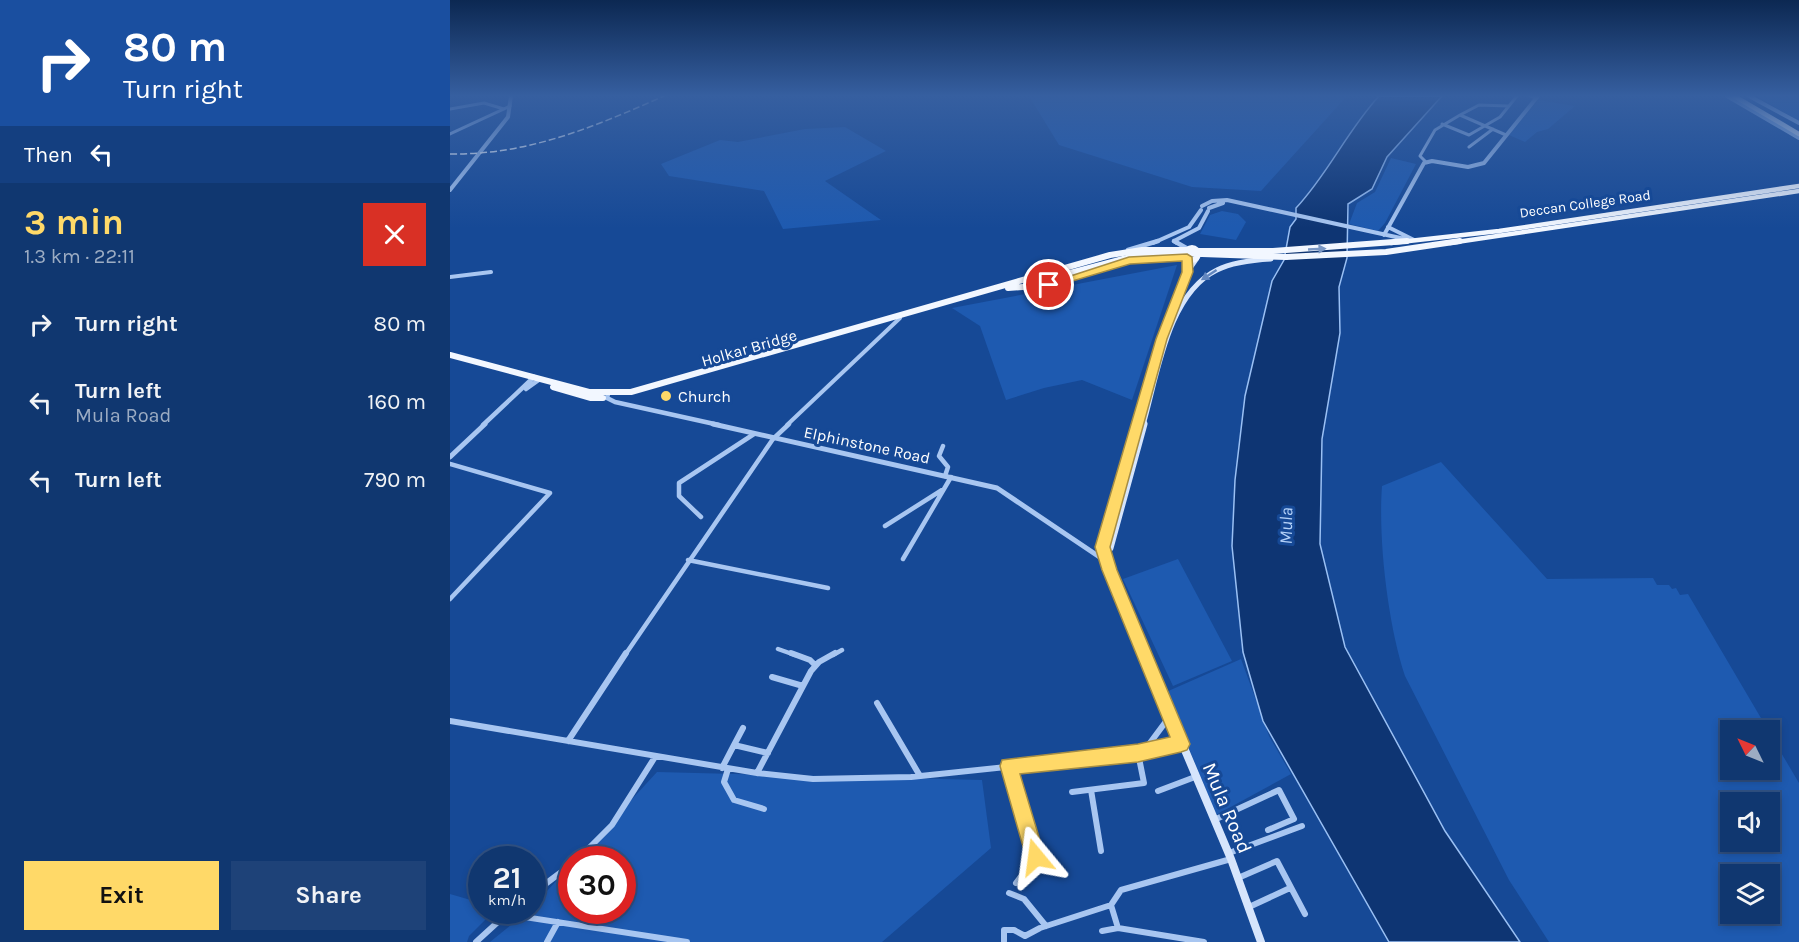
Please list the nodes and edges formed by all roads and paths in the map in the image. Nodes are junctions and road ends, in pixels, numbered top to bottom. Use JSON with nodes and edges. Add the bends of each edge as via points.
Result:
{"nodes":[{"id":1,"x":490,"y":140,"type":"edge"},
{"id":2,"x":1429,"y":140,"type":"edge"},
{"id":3,"x":1478,"y":140,"type":"edge"},
{"id":4,"x":1502,"y":140,"type":"edge"},
{"id":5,"x":1469,"y":147,"type":"dead end"},
{"id":6,"x":1426,"y":162,"type":"junction"},
{"id":7,"x":1799,"y":186,"type":"edge"},
{"id":8,"x":450,"y":190,"type":"edge"},
{"id":9,"x":1799,"y":191,"type":"edge"},
{"id":10,"x":1236,"y":202,"type":"junction"},
{"id":11,"x":1202,"y":208,"type":"junction"},
{"id":12,"x":1208,"y":209,"type":"junction"},
{"id":13,"x":1388,"y":227,"type":"junction"},
{"id":14,"x":1384,"y":235,"type":"junction"},
{"id":15,"x":1399,"y":236,"type":"junction"},
{"id":16,"x":1413,"y":241,"type":"junction"},
{"id":17,"x":1189,"y":249,"type":"junction"},
{"id":18,"x":1198,"y":251,"type":"junction"},
{"id":19,"x":1124,"y":252,"type":"junction"},
{"id":20,"x":1186,"y":257,"type":"junction"},
{"id":21,"x":1286,"y":257,"type":"junction"},
{"id":22,"x":1197,"y":258,"type":"junction"},
{"id":23,"x":490,"y":272,"type":"dead end"},
{"id":24,"x":1188,"y":272,"type":"junction"},
{"id":25,"x":450,"y":277,"type":"edge"},
{"id":26,"x":1008,"y":288,"type":"junction"},
{"id":27,"x":899,"y":317,"type":"junction"},
{"id":28,"x":1164,"y":347,"type":"junction"},
{"id":29,"x":450,"y":357,"type":"edge"},
{"id":30,"x":535,"y":380,"type":"junction"},
{"id":31,"x":519,"y":393,"type":"joint"},
{"id":32,"x":607,"y":396,"type":"junction"},
{"id":33,"x":754,"y":434,"type":"junction"},
{"id":34,"x":773,"y":439,"type":"junction"},
{"id":35,"x":943,"y":446,"type":"dead end"},
{"id":36,"x":450,"y":457,"type":"edge"},
{"id":37,"x":450,"y":464,"type":"edge"},
{"id":38,"x":948,"y":476,"type":"junction"},
{"id":39,"x":944,"y":488,"type":"junction"},
{"id":40,"x":701,"y":517,"type":"dead end"},
{"id":41,"x":885,"y":526,"type":"dead end"},
{"id":42,"x":903,"y":559,"type":"dead end"},
{"id":43,"x":1106,"y":559,"type":"junction"},
{"id":44,"x":688,"y":560,"type":"junction"},
{"id":45,"x":828,"y":588,"type":"dead end"},
{"id":46,"x":450,"y":599,"type":"edge"},
{"id":47,"x":778,"y":649,"type":"dead end"},
{"id":48,"x":843,"y":650,"type":"dead end"},
{"id":49,"x":816,"y":665,"type":"junction"},
{"id":50,"x":772,"y":677,"type":"dead end"},
{"id":51,"x":803,"y":686,"type":"junction"},
{"id":52,"x":876,"y":703,"type":"dead end"},
{"id":53,"x":1170,"y":716,"type":"junction"},
{"id":54,"x":450,"y":721,"type":"edge"},
{"id":55,"x":743,"y":728,"type":"dead end"},
{"id":56,"x":568,"y":741,"type":"junction"},
{"id":57,"x":1181,"y":744,"type":"junction"},
{"id":58,"x":734,"y":745,"type":"junction"},
{"id":59,"x":1141,"y":752,"type":"junction"},
{"id":60,"x":768,"y":753,"type":"junction"},
{"id":61,"x":655,"y":757,"type":"junction"},
{"id":62,"x":1009,"y":766,"type":"junction"},
{"id":63,"x":725,"y":768,"type":"junction"},
{"id":64,"x":757,"y":773,"type":"junction"},
{"id":65,"x":920,"y":776,"type":"junction"},
{"id":66,"x":1195,"y":777,"type":"junction"},
{"id":67,"x":1091,"y":790,"type":"junction"},
{"id":68,"x":1158,"y":791,"type":"dead end"},
{"id":69,"x":1072,"y":792,"type":"dead end"},
{"id":70,"x":764,"y":808,"type":"dead end"},
{"id":71,"x":1214,"y":820,"type":"junction"},
{"id":72,"x":1302,"y":826,"type":"dead end"},
{"id":73,"x":1268,"y":830,"type":"dead end"},
{"id":74,"x":592,"y":846,"type":"edge"},
{"id":75,"x":1101,"y":851,"type":"dead end"},
{"id":76,"x":1230,"y":856,"type":"junction"},
{"id":77,"x":1238,"y":878,"type":"junction"},
{"id":78,"x":1016,"y":883,"type":"dead end"},
{"id":79,"x":1290,"y":888,"type":"junction"},
{"id":80,"x":1009,"y":893,"type":"dead end"},
{"id":81,"x":1111,"y":905,"type":"junction"},
{"id":82,"x":1249,"y":907,"type":"junction"},
{"id":83,"x":1305,"y":914,"type":"dead end"},
{"id":84,"x":546,"y":920,"type":"edge"},
{"id":85,"x":558,"y":922,"type":"joint"},
{"id":86,"x":495,"y":924,"type":"edge"},
{"id":87,"x":571,"y":924,"type":"edge"},
{"id":88,"x":1046,"y":926,"type":"junction"},
{"id":89,"x":1118,"y":928,"type":"junction"},
{"id":90,"x":1102,"y":931,"type":"dead end"},
{"id":91,"x":1004,"y":941,"type":"edge"},
{"id":92,"x":1260,"y":941,"type":"edge"},
{"id":93,"x":476,"y":942,"type":"edge"},
{"id":94,"x":547,"y":942,"type":"edge"},
{"id":95,"x":687,"y":942,"type":"edge"},
{"id":96,"x":1204,"y":942,"type":"edge"}],
"edges":[{"from":1,"to":8,"type":"street"},
{"from":2,"to":6,"type":"street","via":[[1420,154]]},
{"from":3,"to":5,"type":"street"},
{"from":4,"to":6,"type":"street","via":[[1481,165]]},
{"from":6,"to":13,"type":"street"},
{"from":7,"to":16,"type":"main road","name":"Deccan College Road"},
{"from":9,"to":21,"type":"main road","name":"Deccan College Road","via":[[1386,252]]},
{"from":10,"to":11,"type":"street","via":[[1218,200]]},
{"from":10,"to":12,"type":"street"},
{"from":10,"to":14,"type":"street"},
{"from":11,"to":12,"type":"street"},
{"from":11,"to":19,"type":"street","via":[[1185,231]]},
{"from":12,"to":17,"type":"street","via":[[1199,228],[1174,241]]},
{"from":13,"to":14,"type":"street"},
{"from":13,"to":15,"type":"street"},
{"from":14,"to":15,"type":"street"},
{"from":15,"to":16,"type":"street"},
{"from":18,"to":16,"type":"main road","name":"Deccan College Road","one_way":true,"via":[[1374,246]]},
{"from":17,"to":18,"type":"main road"},
{"from":17,"to":19,"type":"main road"},
{"from":17,"to":20,"type":"main road","via":[[1184,253]]},
{"from":18,"to":22,"type":"main road"},
{"from":19,"to":27,"type":"main road"},
{"from":20,"to":22,"type":"main road"},
{"from":20,"to":24,"type":"main road"},
{"from":20,"to":26,"type":"main road","via":[[1129,261],[1049,285]]},
{"from":21,"to":26,"type":"main road","name":"Deccan College Road","bridge":true,"via":[[1138,255]]},
{"from":21,"to":28,"type":"main road","one_way":true,"bridge":true,"via":[[1237,263],[1211,272],[1187,295]]},
{"from":22,"to":24,"type":"main road"},
{"from":23,"to":25,"type":"street"},
{"from":24,"to":28,"type":"main road"},
{"from":26,"to":27,"type":"main road"},
{"from":27,"to":32,"type":"main road","name":"Elphinstone Road"},
{"from":27,"to":34,"type":"street"},
{"from":28,"to":43,"type":"main road","via":[[1119,495]]},
{"from":29,"to":30,"type":"main road","name":"Elphinstone Road"},
{"from":30,"to":31,"type":"street"},
{"from":30,"to":32,"type":"main road","name":"Elphinstone Road"},
{"from":31,"to":36,"type":"street"},
{"from":32,"to":33,"type":"street","name":"Elphinstone Road","via":[[615,402]]},
{"from":33,"to":34,"type":"street","name":"Elphinstone Road"},
{"from":33,"to":40,"type":"street","via":[[679,483],[679,496]]},
{"from":34,"to":38,"type":"street","name":"Elphinstone Road"},
{"from":34,"to":44,"type":"street"},
{"from":35,"to":38,"type":"street","via":[[939,456],[948,467]]},
{"from":37,"to":46,"type":"street","via":[[550,493]]},
{"from":38,"to":39,"type":"street"},
{"from":38,"to":43,"type":"street","name":"Elphinstone Road","via":[[997,488]]},
{"from":39,"to":41,"type":"street"},
{"from":39,"to":42,"type":"street"},
{"from":43,"to":53,"type":"main road","name":"Mula Road"},
{"from":44,"to":45,"type":"street"},
{"from":44,"to":56,"type":"street"},
{"from":47,"to":49,"type":"street"},
{"from":48,"to":49,"type":"street"},
{"from":49,"to":51,"type":"street"},
{"from":50,"to":51,"type":"street"},
{"from":51,"to":60,"type":"street"},
{"from":52,"to":65,"type":"street"},
{"from":53,"to":57,"type":"main road","name":"Mula Road"},
{"from":53,"to":59,"type":"street"},
{"from":54,"to":56,"type":"street"},
{"from":55,"to":58,"type":"street"},
{"from":56,"to":61,"type":"street"},
{"from":57,"to":59,"type":"street"},
{"from":57,"to":66,"type":"main road","name":"Mula Road"},
{"from":58,"to":60,"type":"street"},
{"from":58,"to":63,"type":"street"},
{"from":59,"to":62,"type":"street"},
{"from":59,"to":67,"type":"street","via":[[1144,783]]},
{"from":60,"to":64,"type":"street"},
{"from":61,"to":63,"type":"street"},
{"from":61,"to":74,"type":"street","via":[[627,807]]},
{"from":62,"to":65,"type":"street"},
{"from":62,"to":78,"type":"street","via":[[1036,857]]},
{"from":63,"to":64,"type":"street"},
{"from":63,"to":70,"type":"street","via":[[724,782],[734,800]]},
{"from":64,"to":65,"type":"street","via":[[813,778]]},
{"from":66,"to":68,"type":"street"},
{"from":66,"to":71,"type":"main road","name":"Mula Road"},
{"from":67,"to":69,"type":"street"},
{"from":67,"to":75,"type":"street"},
{"from":71,"to":73,"type":"street","via":[[1279,790],[1294,819]]},
{"from":71,"to":76,"type":"main road","name":"Mula Road"},
{"from":72,"to":76,"type":"street"},
{"from":76,"to":77,"type":"main road","name":"Mula Road"},
{"from":76,"to":81,"type":"street","via":[[1121,890]]},
{"from":77,"to":79,"type":"street","via":[[1277,861]]},
{"from":77,"to":82,"type":"main road","name":"Mula Road"},
{"from":79,"to":82,"type":"street"},
{"from":79,"to":83,"type":"street"},
{"from":80,"to":88,"type":"street","via":[[1029,903]]},
{"from":81,"to":88,"type":"street"},
{"from":81,"to":89,"type":"street"},
{"from":82,"to":92,"type":"main road","name":"Mula Road"},
{"from":84,"to":85,"type":"street"},
{"from":85,"to":94,"type":"street"},
{"from":86,"to":93,"type":"street"},
{"from":87,"to":95,"type":"street"},
{"from":88,"to":91,"type":"street","via":[[1025,936],[1004,930]]},
{"from":89,"to":90,"type":"street"},
{"from":89,"to":96,"type":"street"}]}
